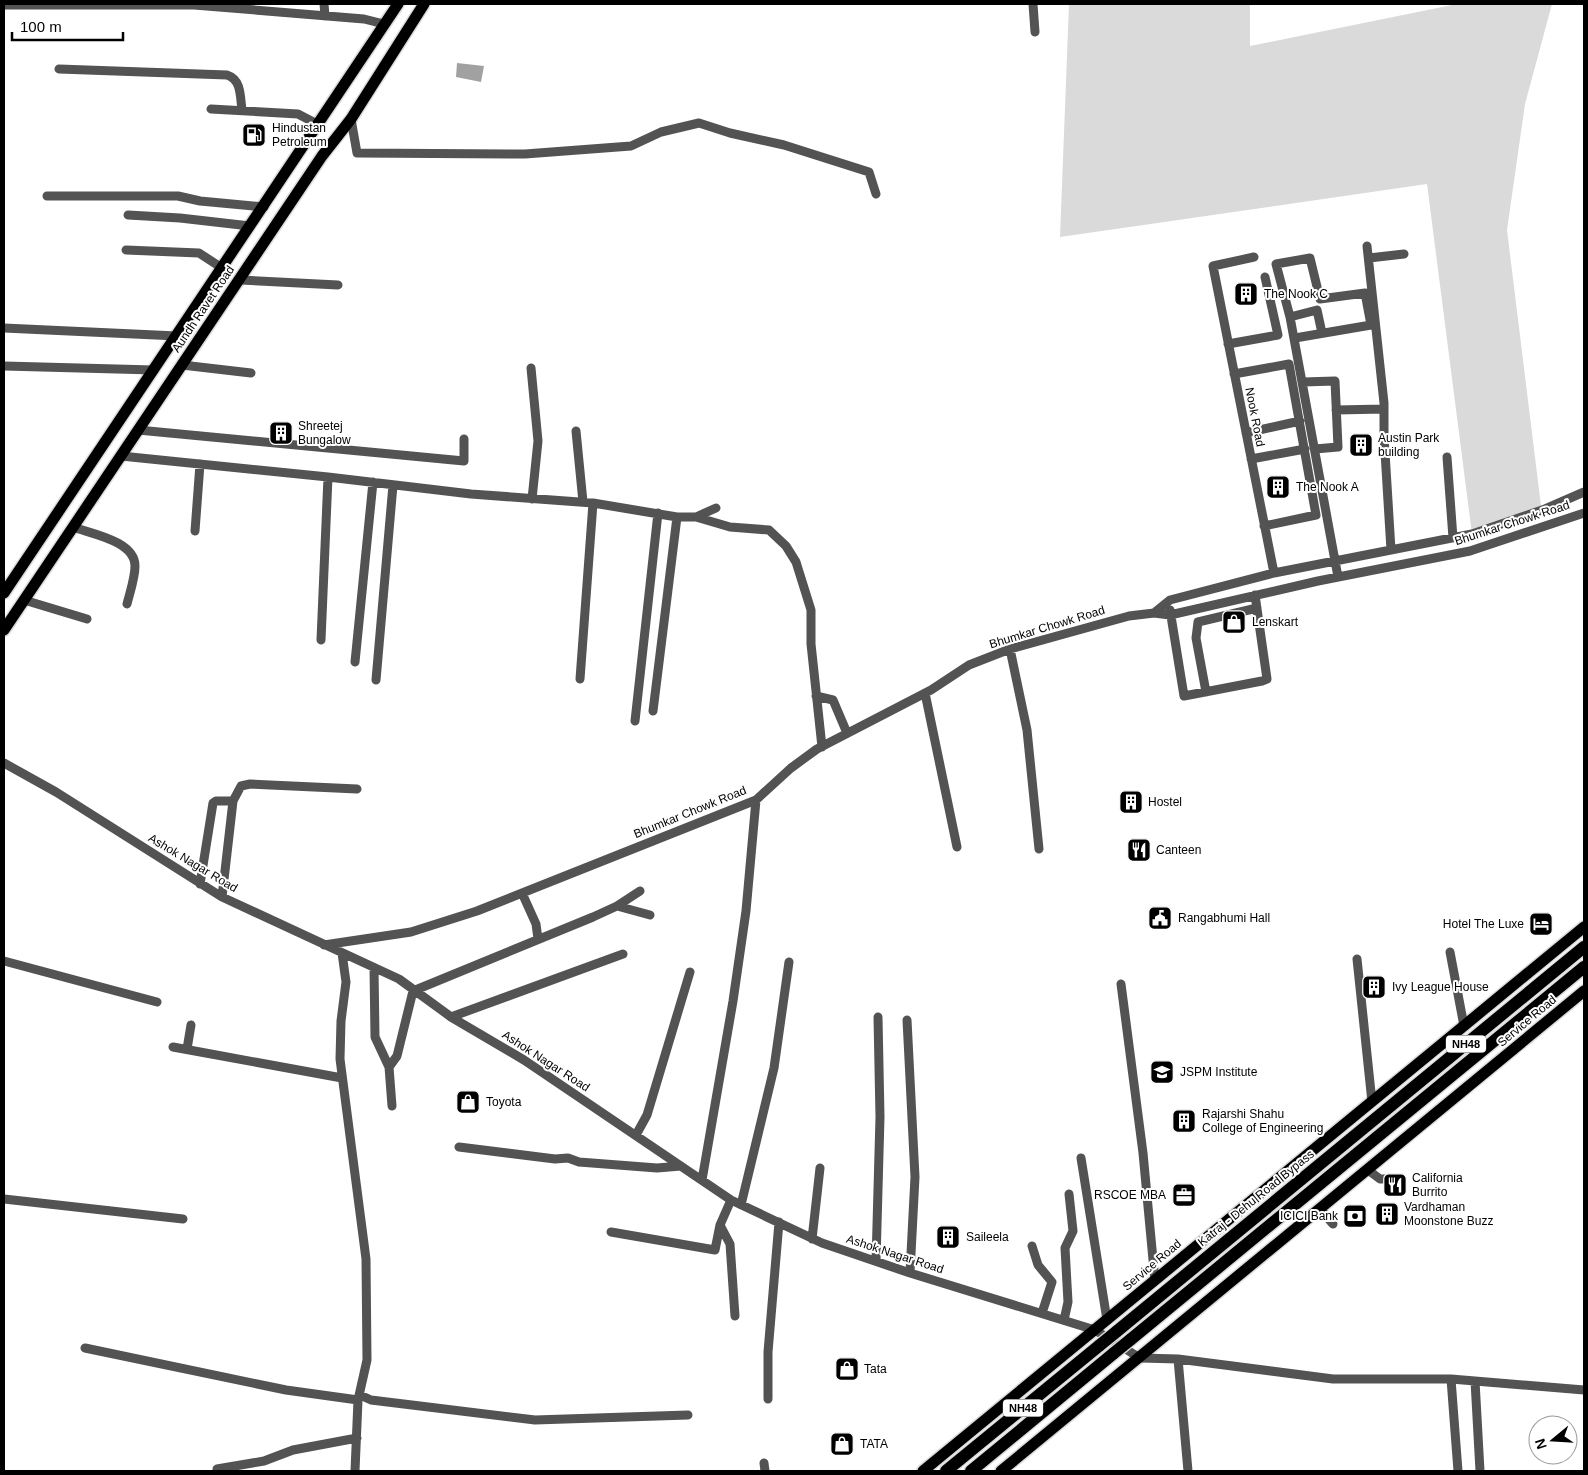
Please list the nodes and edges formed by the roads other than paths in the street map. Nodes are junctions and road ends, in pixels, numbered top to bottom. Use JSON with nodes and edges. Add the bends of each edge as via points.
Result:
{"nodes":[{"id":1,"x":324,"y":4,"type":"edge"},
{"id":2,"x":398,"y":4,"type":"edge"},
{"id":3,"x":424,"y":4,"type":"edge"},
{"id":4,"x":1033,"y":4,"type":"edge"},
{"id":5,"x":4,"y":5,"type":"edge"},
{"id":6,"x":325,"y":16,"type":"junction"},
{"id":7,"x":384,"y":24,"type":"junction"},
{"id":8,"x":1035,"y":32,"type":"dead end"},
{"id":9,"x":59,"y":69,"type":"dead end"},
{"id":10,"x":211,"y":109,"type":"dead end"},
{"id":11,"x":242,"y":110,"type":"junction"},
{"id":12,"x":351,"y":119,"type":"junction"},
{"id":13,"x":319,"y":124,"type":"junction"},
{"id":14,"x":876,"y":194,"type":"dead end"},
{"id":15,"x":47,"y":196,"type":"dead end"},
{"id":16,"x":264,"y":206,"type":"junction"},
{"id":17,"x":128,"y":215,"type":"dead end"},
{"id":18,"x":250,"y":226,"type":"junction"},
{"id":19,"x":1367,"y":246,"type":"dead end"},
{"id":20,"x":126,"y":250,"type":"dead end"},
{"id":21,"x":1404,"y":254,"type":"dead end"},
{"id":22,"x":1254,"y":257,"type":"dead end"},
{"id":23,"x":1368,"y":258,"type":"junction"},
{"id":24,"x":222,"y":268,"type":"junction"},
{"id":25,"x":1265,"y":277,"type":"dead end"},
{"id":26,"x":240,"y":280,"type":"junction"},
{"id":27,"x":338,"y":285,"type":"dead end"},
{"id":28,"x":1290,"y":316,"type":"junction"},
{"id":29,"x":4,"y":328,"type":"edge"},
{"id":30,"x":1322,"y":334,"type":"junction"},
{"id":31,"x":177,"y":336,"type":"junction"},
{"id":32,"x":1295,"y":338,"type":"junction"},
{"id":33,"x":1228,"y":344,"type":"junction"},
{"id":34,"x":182,"y":365,"type":"junction"},
{"id":35,"x":4,"y":366,"type":"edge"},
{"id":36,"x":531,"y":368,"type":"dead end"},
{"id":37,"x":154,"y":370,"type":"junction"},
{"id":38,"x":251,"y":373,"type":"dead end"},
{"id":39,"x":1234,"y":374,"type":"junction"},
{"id":40,"x":1303,"y":382,"type":"junction"},
{"id":41,"x":1384,"y":409,"type":"junction"},
{"id":42,"x":1336,"y":410,"type":"junction"},
{"id":43,"x":1300,"y":421,"type":"junction"},
{"id":44,"x":138,"y":430,"type":"junction"},
{"id":45,"x":576,"y":431,"type":"dead end"},
{"id":46,"x":1246,"y":433,"type":"junction"},
{"id":47,"x":464,"y":439,"type":"dead end"},
{"id":48,"x":1305,"y":449,"type":"junction"},
{"id":49,"x":1315,"y":449,"type":"junction"},
{"id":50,"x":121,"y":456,"type":"junction"},
{"id":51,"x":1447,"y":457,"type":"dead end"},
{"id":52,"x":1251,"y":459,"type":"junction"},
{"id":53,"x":200,"y":464,"type":"junction"},
{"id":54,"x":328,"y":477,"type":"junction"},
{"id":55,"x":373,"y":482,"type":"junction"},
{"id":56,"x":393,"y":485,"type":"junction"},
{"id":57,"x":1584,"y":492,"type":"edge"},
{"id":58,"x":532,"y":499,"type":"junction"},
{"id":59,"x":583,"y":502,"type":"junction"},
{"id":60,"x":593,"y":503,"type":"junction"},
{"id":61,"x":716,"y":508,"type":"dead end"},
{"id":62,"x":658,"y":513,"type":"junction"},
{"id":63,"x":1584,"y":513,"type":"edge"},
{"id":64,"x":677,"y":516,"type":"junction"},
{"id":65,"x":696,"y":517,"type":"junction"},
{"id":66,"x":1264,"y":526,"type":"junction"},
{"id":67,"x":73,"y":527,"type":"junction"},
{"id":68,"x":195,"y":531,"type":"dead end"},
{"id":69,"x":1452,"y":538,"type":"junction"},
{"id":70,"x":1391,"y":550,"type":"junction"},
{"id":71,"x":1334,"y":560,"type":"junction"},
{"id":72,"x":1274,"y":573,"type":"junction"},
{"id":73,"x":1338,"y":577,"type":"junction"},
{"id":74,"x":4,"y":593,"type":"edge"},
{"id":75,"x":1255,"y":595,"type":"junction"},
{"id":76,"x":24,"y":600,"type":"junction"},
{"id":77,"x":1170,"y":600,"type":"junction"},
{"id":78,"x":127,"y":604,"type":"dead end"},
{"id":79,"x":1257,"y":608,"type":"junction"},
{"id":80,"x":1154,"y":613,"type":"junction"},
{"id":81,"x":1170,"y":615,"type":"junction"},
{"id":82,"x":87,"y":619,"type":"dead end"},
{"id":83,"x":4,"y":630,"type":"edge"},
{"id":84,"x":321,"y":640,"type":"dead end"},
{"id":85,"x":1010,"y":649,"type":"junction"},
{"id":86,"x":355,"y":662,"type":"dead end"},
{"id":87,"x":580,"y":679,"type":"dead end"},
{"id":88,"x":376,"y":680,"type":"dead end"},
{"id":89,"x":1206,"y":692,"type":"junction"},
{"id":90,"x":925,"y":693,"type":"junction"},
{"id":91,"x":816,"y":696,"type":"junction"},
{"id":92,"x":653,"y":711,"type":"dead end"},
{"id":93,"x":635,"y":721,"type":"dead end"},
{"id":94,"x":847,"y":733,"type":"junction"},
{"id":95,"x":822,"y":747,"type":"junction"},
{"id":96,"x":4,"y":763,"type":"edge"},
{"id":97,"x":357,"y":789,"type":"dead end"},
{"id":98,"x":232,"y":800,"type":"junction"},
{"id":99,"x":756,"y":800,"type":"junction"},
{"id":100,"x":957,"y":847,"type":"dead end"},
{"id":101,"x":1039,"y":849,"type":"dead end"},
{"id":102,"x":200,"y":884,"type":"junction"},
{"id":103,"x":640,"y":891,"type":"dead end"},
{"id":104,"x":522,"y":893,"type":"junction"},
{"id":105,"x":222,"y":897,"type":"junction"},
{"id":106,"x":617,"y":906,"type":"junction"},
{"id":107,"x":650,"y":915,"type":"dead end"},
{"id":108,"x":1584,"y":927,"type":"edge"},
{"id":109,"x":538,"y":939,"type":"junction"},
{"id":110,"x":324,"y":945,"type":"junction"},
{"id":111,"x":1584,"y":947,"type":"edge"},
{"id":112,"x":1450,"y":952,"type":"dead end"},
{"id":113,"x":342,"y":953,"type":"junction"},
{"id":114,"x":623,"y":954,"type":"dead end"},
{"id":115,"x":1357,"y":959,"type":"dead end"},
{"id":116,"x":4,"y":961,"type":"edge"},
{"id":117,"x":788,"y":962,"type":"dead end"},
{"id":118,"x":1584,"y":967,"type":"edge"},
{"id":119,"x":374,"y":968,"type":"junction"},
{"id":120,"x":690,"y":972,"type":"dead end"},
{"id":121,"x":1121,"y":984,"type":"dead end"},
{"id":122,"x":413,"y":991,"type":"junction"},
{"id":123,"x":1584,"y":991,"type":"edge"},
{"id":124,"x":157,"y":1002,"type":"dead end"},
{"id":125,"x":451,"y":1017,"type":"junction"},
{"id":126,"x":878,"y":1017,"type":"dead end"},
{"id":127,"x":907,"y":1020,"type":"dead end"},
{"id":128,"x":191,"y":1024,"type":"dead end"},
{"id":129,"x":1464,"y":1026,"type":"junction"},
{"id":130,"x":173,"y":1047,"type":"dead end"},
{"id":131,"x":187,"y":1049,"type":"junction"},
{"id":132,"x":389,"y":1067,"type":"junction"},
{"id":133,"x":342,"y":1078,"type":"junction"},
{"id":134,"x":1372,"y":1102,"type":"junction"},
{"id":135,"x":392,"y":1106,"type":"dead end"},
{"id":136,"x":636,"y":1135,"type":"junction"},
{"id":137,"x":459,"y":1147,"type":"dead end"},
{"id":138,"x":1081,"y":1158,"type":"dead end"},
{"id":139,"x":681,"y":1166,"type":"junction"},
{"id":140,"x":820,"y":1168,"type":"dead end"},
{"id":141,"x":1368,"y":1170,"type":"junction"},
{"id":142,"x":702,"y":1180,"type":"junction"},
{"id":143,"x":1399,"y":1180,"type":"dead end"},
{"id":144,"x":1069,"y":1194,"type":"dead end"},
{"id":145,"x":4,"y":1199,"type":"edge"},
{"id":146,"x":731,"y":1200,"type":"junction"},
{"id":147,"x":741,"y":1205,"type":"junction"},
{"id":148,"x":1320,"y":1209,"type":"junction"},
{"id":149,"x":183,"y":1220,"type":"dead end"},
{"id":150,"x":779,"y":1222,"type":"junction"},
{"id":151,"x":1333,"y":1224,"type":"dead end"},
{"id":152,"x":720,"y":1225,"type":"junction"},
{"id":153,"x":611,"y":1232,"type":"dead end"},
{"id":154,"x":812,"y":1239,"type":"junction"},
{"id":155,"x":1032,"y":1246,"type":"dead end"},
{"id":156,"x":876,"y":1261,"type":"junction"},
{"id":157,"x":910,"y":1273,"type":"junction"},
{"id":158,"x":1155,"y":1281,"type":"junction"},
{"id":159,"x":1042,"y":1313,"type":"junction"},
{"id":160,"x":735,"y":1316,"type":"dead end"},
{"id":161,"x":1064,"y":1320,"type":"junction"},
{"id":162,"x":1107,"y":1320,"type":"junction"},
{"id":163,"x":1095,"y":1330,"type":"junction"},
{"id":164,"x":85,"y":1348,"type":"dead end"},
{"id":165,"x":1140,"y":1358,"type":"junction"},
{"id":166,"x":1178,"y":1360,"type":"junction"},
{"id":167,"x":1451,"y":1379,"type":"junction"},
{"id":168,"x":1475,"y":1381,"type":"junction"},
{"id":169,"x":1584,"y":1390,"type":"edge"},
{"id":170,"x":359,"y":1397,"type":"junction"},
{"id":171,"x":768,"y":1399,"type":"dead end"},
{"id":172,"x":688,"y":1415,"type":"dead end"},
{"id":173,"x":356,"y":1438,"type":"junction"},
{"id":174,"x":218,"y":1471,"type":"edge"},
{"id":175,"x":355,"y":1471,"type":"edge"},
{"id":176,"x":923,"y":1471,"type":"edge"},
{"id":177,"x":946,"y":1471,"type":"edge"},
{"id":178,"x":971,"y":1471,"type":"edge"},
{"id":179,"x":1001,"y":1471,"type":"edge"},
{"id":180,"x":1188,"y":1471,"type":"edge"},
{"id":181,"x":1458,"y":1471,"type":"edge"},
{"id":182,"x":1480,"y":1471,"type":"edge"}],
"edges":[{"from":1,"to":6,"type":"street"},
{"from":2,"to":7,"type":"main road","name":"Aundh Ravet Road"},
{"from":3,"to":12,"type":"main road","name":"Aundh Ravet Road"},
{"from":4,"to":8,"type":"street"},
{"from":5,"to":6,"type":"street","via":[[194,5]]},
{"from":6,"to":7,"type":"street"},
{"from":7,"to":13,"type":"main road","name":"Aundh Ravet Road"},
{"from":9,"to":11,"type":"street","via":[[234,77]]},
{"from":10,"to":11,"type":"street"},
{"from":11,"to":13,"type":"street","via":[[298,114]]},
{"from":12,"to":14,"type":"street","via":[[357,153],[525,154],[631,146],[662,132],[699,123],[784,145],[868,172]]},
{"from":12,"to":26,"type":"main road","name":"Aundh Ravet Road","via":[[322,156]]},
{"from":13,"to":16,"type":"main road","name":"Aundh Ravet Road"},
{"from":15,"to":16,"type":"street","via":[[178,196]]},
{"from":16,"to":18,"type":"main road","name":"Aundh Ravet Road"},
{"from":17,"to":18,"type":"street"},
{"from":18,"to":24,"type":"main road","name":"Aundh Ravet Road"},
{"from":19,"to":23,"type":"street"},
{"from":20,"to":24,"type":"street","via":[[199,253]]},
{"from":21,"to":23,"type":"street"},
{"from":22,"to":33,"type":"street","name":"Nook Road","via":[[1213,266]]},
{"from":23,"to":41,"type":"street"},
{"from":24,"to":31,"type":"main road","name":"Aundh Ravet Road"},
{"from":25,"to":33,"type":"street","via":[[1278,334]]},
{"from":26,"to":27,"type":"street"},
{"from":26,"to":34,"type":"main road","name":"Aundh Ravet Road"},
{"from":28,"to":30,"type":"street","via":[[1317,310]]},
{"from":28,"to":30,"type":"street","via":[[1276,264],[1310,258],[1320,299],[1365,293],[1371,325]]},
{"from":28,"to":32,"type":"street"},
{"from":29,"to":31,"type":"street"},
{"from":30,"to":32,"type":"street"},
{"from":31,"to":37,"type":"main road","name":"Aundh Ravet Road"},
{"from":32,"to":40,"type":"street"},
{"from":33,"to":39,"type":"street","name":"Nook Road"},
{"from":34,"to":38,"type":"street"},
{"from":34,"to":44,"type":"main road","name":"Aundh Ravet Road"},
{"from":35,"to":37,"type":"street"},
{"from":36,"to":58,"type":"street","via":[[538,442]]},
{"from":37,"to":74,"type":"main road","name":"Aundh Ravet Road"},
{"from":39,"to":43,"type":"street","via":[[1289,364]]},
{"from":39,"to":46,"type":"street","name":"Nook Road"},
{"from":40,"to":42,"type":"street","via":[[1335,381]]},
{"from":40,"to":49,"type":"street"},
{"from":41,"to":42,"type":"street"},
{"from":41,"to":70,"type":"street"},
{"from":42,"to":49,"type":"street","via":[[1338,447]]},
{"from":43,"to":46,"type":"street"},
{"from":43,"to":48,"type":"street"},
{"from":44,"to":47,"type":"street","via":[[464,461]]},
{"from":44,"to":50,"type":"main road","name":"Aundh Ravet Road"},
{"from":45,"to":59,"type":"street"},
{"from":46,"to":52,"type":"street","name":"Nook Road"},
{"from":48,"to":52,"type":"street"},
{"from":48,"to":66,"type":"street","via":[[1316,515]]},
{"from":49,"to":71,"type":"street"},
{"from":50,"to":53,"type":"street"},
{"from":50,"to":67,"type":"main road","name":"Aundh Ravet Road"},
{"from":51,"to":69,"type":"street"},
{"from":52,"to":66,"type":"street","name":"Nook Road"},
{"from":53,"to":54,"type":"street"},
{"from":53,"to":68,"type":"street"},
{"from":54,"to":55,"type":"street"},
{"from":54,"to":84,"type":"street"},
{"from":55,"to":56,"type":"street"},
{"from":55,"to":86,"type":"street"},
{"from":56,"to":58,"type":"street"},
{"from":56,"to":88,"type":"street"},
{"from":57,"to":69,"type":"street","name":"Bhumkar Chowk Road","via":[[1545,509]]},
{"from":58,"to":59,"type":"street"},
{"from":59,"to":60,"type":"street"},
{"from":60,"to":62,"type":"street"},
{"from":60,"to":87,"type":"street"},
{"from":61,"to":65,"type":"street"},
{"from":62,"to":64,"type":"street"},
{"from":62,"to":93,"type":"street"},
{"from":63,"to":73,"type":"street","name":"Bhumkar Chowk Road","via":[[1470,551]]},
{"from":64,"to":65,"type":"street"},
{"from":64,"to":92,"type":"street"},
{"from":65,"to":91,"type":"street","via":[[730,527],[769,530],[786,546],[796,562],[811,610],[810,644]]},
{"from":66,"to":72,"type":"street","name":"Nook Road"},
{"from":67,"to":76,"type":"main road","name":"Aundh Ravet Road"},
{"from":67,"to":78,"type":"street","via":[[124,546],[133,554],[135,566]]},
{"from":69,"to":70,"type":"street","name":"Bhumkar Chowk Road"},
{"from":70,"to":71,"type":"street","name":"Bhumkar Chowk Road"},
{"from":71,"to":72,"type":"street","name":"Bhumkar Chowk Road"},
{"from":71,"to":73,"type":"street"},
{"from":72,"to":77,"type":"street","name":"Bhumkar Chowk Road"},
{"from":73,"to":75,"type":"street","name":"Bhumkar Chowk Road"},
{"from":75,"to":79,"type":"street"},
{"from":75,"to":81,"type":"street","name":"Bhumkar Chowk Road"},
{"from":76,"to":82,"type":"street"},
{"from":76,"to":83,"type":"main road","name":"Aundh Ravet Road"},
{"from":77,"to":80,"type":"street","name":"Bhumkar Chowk Road"},
{"from":77,"to":81,"type":"street"},
{"from":79,"to":89,"type":"street","via":[[1198,622],[1196,638]]},
{"from":79,"to":89,"type":"street","via":[[1267,679]]},
{"from":80,"to":81,"type":"street","name":"Bhumkar Chowk Road"},
{"from":80,"to":85,"type":"street","name":"Bhumkar Chowk Road","via":[[1129,616]]},
{"from":81,"to":89,"type":"street","via":[[1184,696]]},
{"from":85,"to":90,"type":"street","name":"Bhumkar Chowk Road","via":[[969,665]]},
{"from":85,"to":101,"type":"street","via":[[1027,730]]},
{"from":90,"to":94,"type":"street","name":"Bhumkar Chowk Road"},
{"from":90,"to":100,"type":"street"},
{"from":91,"to":94,"type":"street","via":[[833,700]]},
{"from":91,"to":95,"type":"street"},
{"from":94,"to":95,"type":"street","name":"Bhumkar Chowk Road"},
{"from":95,"to":99,"type":"street","name":"Bhumkar Chowk Road","via":[[791,768]]},
{"from":96,"to":102,"type":"street","name":"Ashok Nagar Road","via":[[56,792]]},
{"from":97,"to":98,"type":"street","via":[[250,784],[238,789]]},
{"from":98,"to":102,"type":"street","via":[[213,803]]},
{"from":98,"to":105,"type":"street"},
{"from":99,"to":104,"type":"street","name":"Bhumkar Chowk Road"},
{"from":99,"to":142,"type":"street","via":[[744,929]]},
{"from":102,"to":105,"type":"street","name":"Ashok Nagar Road"},
{"from":103,"to":106,"type":"street"},
{"from":104,"to":109,"type":"street","via":[[536,924]]},
{"from":104,"to":110,"type":"street","name":"Bhumkar Chowk Road","via":[[411,932]]},
{"from":105,"to":110,"type":"street","name":"Ashok Nagar Road"},
{"from":106,"to":107,"type":"street"},
{"from":106,"to":109,"type":"street"},
{"from":108,"to":129,"type":"main road","name":"Service Road"},
{"from":109,"to":122,"type":"street"},
{"from":110,"to":113,"type":"street","name":"Ashok Nagar Road"},
{"from":111,"to":177,"type":"highway","name":"Katraj - Dehu Road Bypass","number":"NH48","bridge":true},
{"from":112,"to":129,"type":"street"},
{"from":113,"to":119,"type":"street","name":"Ashok Nagar Road"},
{"from":113,"to":133,"type":"street","via":[[346,982],[341,1021]]},
{"from":114,"to":125,"type":"street"},
{"from":115,"to":134,"type":"street"},
{"from":116,"to":124,"type":"street"},
{"from":117,"to":147,"type":"street","via":[[774,1068]]},
{"from":118,"to":178,"type":"highway","number":"NH48","bridge":true},
{"from":119,"to":122,"type":"street","name":"Ashok Nagar Road","via":[[398,979]]},
{"from":119,"to":132,"type":"street","via":[[374,1037]]},
{"from":120,"to":136,"type":"street","via":[[647,1115]]},
{"from":121,"to":158,"type":"street","via":[[1143,1153]]},
{"from":122,"to":125,"type":"street","name":"Ashok Nagar Road"},
{"from":122,"to":132,"type":"street","via":[[397,1056]]},
{"from":123,"to":141,"type":"main road","name":"Service Road"},
{"from":125,"to":136,"type":"street","name":"Ashok Nagar Road","via":[[524,1060]]},
{"from":126,"to":156,"type":"street","via":[[880,1117]]},
{"from":127,"to":157,"type":"street","via":[[915,1177]]},
{"from":128,"to":131,"type":"street"},
{"from":129,"to":134,"type":"main road","name":"Service Road"},
{"from":130,"to":131,"type":"street"},
{"from":131,"to":133,"type":"street"},
{"from":132,"to":135,"type":"street"},
{"from":133,"to":170,"type":"street","via":[[366,1260],[367,1360]]},
{"from":134,"to":158,"type":"main road","name":"Service Road"},
{"from":136,"to":139,"type":"street","name":"Ashok Nagar Road"},
{"from":137,"to":139,"type":"street","via":[[568,1158],[579,1162],[656,1168]]},
{"from":138,"to":162,"type":"street"},
{"from":139,"to":142,"type":"street","name":"Ashok Nagar Road"},
{"from":140,"to":154,"type":"street"},
{"from":141,"to":143,"type":"street","via":[[1380,1179]]},
{"from":141,"to":148,"type":"main road","name":"Service Road"},
{"from":142,"to":146,"type":"street","name":"Ashok Nagar Road"},
{"from":144,"to":161,"type":"street","via":[[1073,1231],[1065,1248],[1068,1302]]},
{"from":145,"to":149,"type":"street"},
{"from":146,"to":147,"type":"street","name":"Ashok Nagar Road"},
{"from":146,"to":152,"type":"street"},
{"from":147,"to":150,"type":"street","name":"Ashok Nagar Road"},
{"from":148,"to":151,"type":"street"},
{"from":148,"to":165,"type":"main road","name":"Service Road"},
{"from":150,"to":154,"type":"street","name":"Ashok Nagar Road"},
{"from":150,"to":171,"type":"street","via":[[768,1352]]},
{"from":152,"to":153,"type":"street","via":[[715,1250]]},
{"from":152,"to":160,"type":"street","via":[[730,1244]]},
{"from":154,"to":156,"type":"street","name":"Ashok Nagar Road"},
{"from":155,"to":159,"type":"street","via":[[1038,1265],[1052,1282]]},
{"from":156,"to":157,"type":"street","name":"Ashok Nagar Road"},
{"from":157,"to":159,"type":"street","name":"Ashok Nagar Road"},
{"from":158,"to":162,"type":"main road","name":"Service Road"},
{"from":159,"to":161,"type":"street","name":"Ashok Nagar Road"},
{"from":161,"to":163,"type":"street","name":"Ashok Nagar Road"},
{"from":162,"to":163,"type":"main road","name":"Service Road"},
{"from":163,"to":165,"type":"street","name":"Ashok Nagar Road"},
{"from":163,"to":176,"type":"main road","name":"Service Road"},
{"from":164,"to":170,"type":"street","via":[[286,1390]]},
{"from":165,"to":166,"type":"street"},
{"from":165,"to":179,"type":"main road","name":"Service Road"},
{"from":166,"to":167,"type":"street","via":[[1333,1379]]},
{"from":166,"to":180,"type":"street"},
{"from":167,"to":168,"type":"street"},
{"from":167,"to":181,"type":"street"},
{"from":168,"to":169,"type":"street"},
{"from":168,"to":182,"type":"street"},
{"from":170,"to":172,"type":"street","via":[[535,1420]]},
{"from":170,"to":173,"type":"street"},
{"from":173,"to":174,"type":"street","via":[[293,1450],[264,1461]]},
{"from":173,"to":175,"type":"street"}]}
